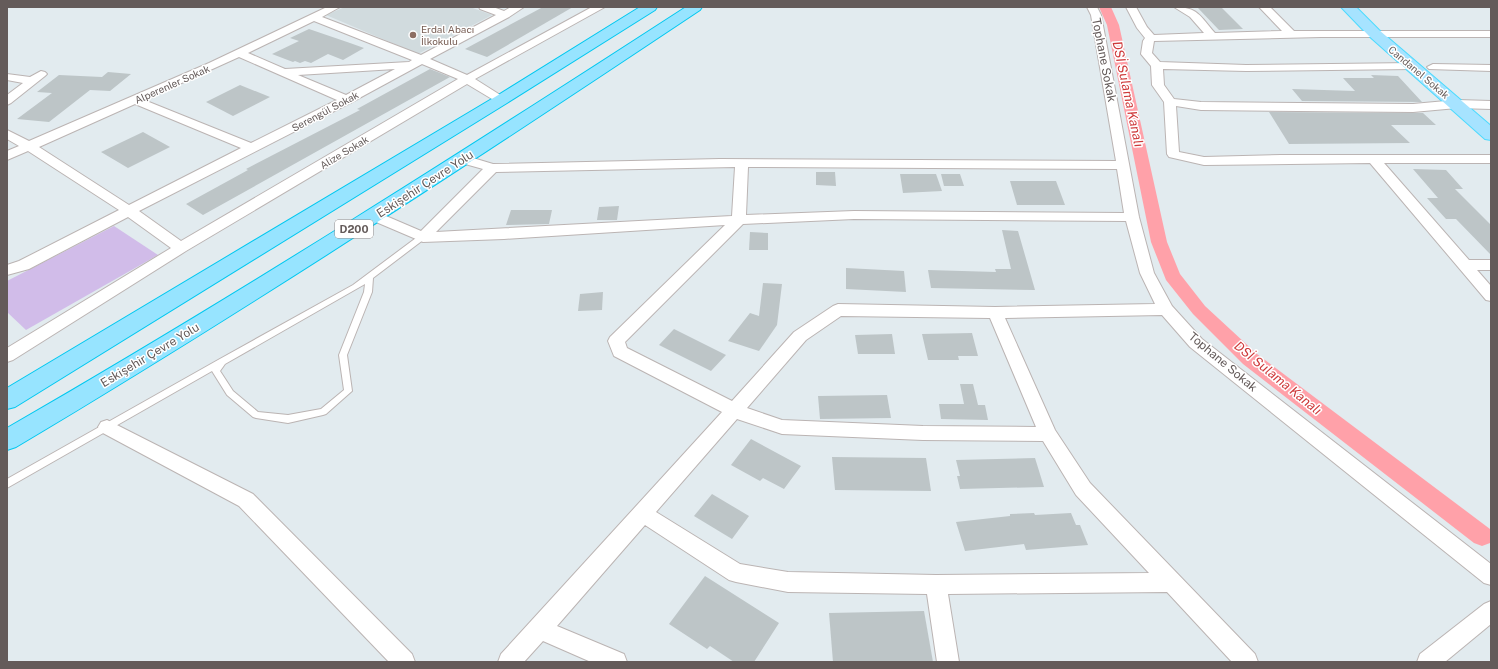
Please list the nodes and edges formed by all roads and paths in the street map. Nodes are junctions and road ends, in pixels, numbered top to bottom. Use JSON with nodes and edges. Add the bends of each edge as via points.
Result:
{"nodes":[{"id":1,"x":335,"y":7,"type":"edge"},
{"id":2,"x":484,"y":7,"type":"edge"},
{"id":3,"x":519,"y":7,"type":"edge"},
{"id":4,"x":600,"y":7,"type":"edge"},
{"id":5,"x":650,"y":7,"type":"edge"},
{"id":6,"x":695,"y":7,"type":"edge"},
{"id":7,"x":1092,"y":7,"type":"edge"},
{"id":8,"x":1131,"y":7,"type":"edge"},
{"id":9,"x":1179,"y":7,"type":"edge"},
{"id":10,"x":1264,"y":7,"type":"edge"},
{"id":11,"x":1348,"y":7,"type":"edge"},
{"id":12,"x":1365,"y":7,"type":"edge"},
{"id":13,"x":505,"y":15,"type":"junction"},
{"id":14,"x":313,"y":17,"type":"junction"},
{"id":15,"x":1374,"y":33,"type":"junction"},
{"id":16,"x":1395,"y":33,"type":"junction"},
{"id":17,"x":1491,"y":34,"type":"edge"},
{"id":18,"x":1211,"y":35,"type":"junction"},
{"id":19,"x":1292,"y":35,"type":"junction"},
{"id":20,"x":1151,"y":38,"type":"junction"},
{"id":21,"x":239,"y":53,"type":"junction"},
{"id":22,"x":418,"y":62,"type":"junction"},
{"id":23,"x":1157,"y":64,"type":"junction"},
{"id":24,"x":1413,"y":66,"type":"junction"},
{"id":25,"x":1433,"y":67,"type":"junction"},
{"id":26,"x":1491,"y":68,"type":"edge"},
{"id":27,"x":283,"y":72,"type":"junction"},
{"id":28,"x":7,"y":77,"type":"edge"},
{"id":29,"x":467,"y":80,"type":"junction"},
{"id":30,"x":7,"y":100,"type":"edge"},
{"id":31,"x":135,"y":100,"type":"junction"},
{"id":32,"x":348,"y":100,"type":"junction"},
{"id":33,"x":501,"y":100,"type":"junction"},
{"id":34,"x":1170,"y":102,"type":"junction"},
{"id":35,"x":1457,"y":104,"type":"junction"},
{"id":36,"x":1483,"y":105,"type":"edge"},
{"id":37,"x":1491,"y":118,"type":"edge"},
{"id":38,"x":7,"y":134,"type":"edge"},
{"id":39,"x":1491,"y":135,"type":"edge"},
{"id":40,"x":28,"y":146,"type":"junction"},
{"id":41,"x":251,"y":148,"type":"junction"},
{"id":42,"x":7,"y":156,"type":"edge"},
{"id":43,"x":463,"y":159,"type":"junction"},
{"id":44,"x":1374,"y":159,"type":"junction"},
{"id":45,"x":1491,"y":160,"type":"edge"},
{"id":46,"x":742,"y":163,"type":"junction"},
{"id":47,"x":1123,"y":165,"type":"junction"},
{"id":48,"x":492,"y":168,"type":"junction"},
{"id":49,"x":129,"y":211,"type":"junction"},
{"id":50,"x":374,"y":216,"type":"junction"},
{"id":51,"x":1132,"y":217,"type":"junction"},
{"id":52,"x":739,"y":220,"type":"junction"},
{"id":53,"x":423,"y":237,"type":"junction"},
{"id":54,"x":181,"y":248,"type":"junction"},
{"id":55,"x":1465,"y":265,"type":"junction"},
{"id":56,"x":1491,"y":265,"type":"edge"},
{"id":57,"x":7,"y":270,"type":"edge"},
{"id":58,"x":369,"y":278,"type":"junction"},
{"id":59,"x":1491,"y":296,"type":"edge"},
{"id":60,"x":1166,"y":309,"type":"junction"},
{"id":61,"x":995,"y":313,"type":"junction"},
{"id":62,"x":7,"y":356,"type":"edge"},
{"id":63,"x":222,"y":362,"type":"junction"},
{"id":64,"x":7,"y":400,"type":"edge"},
{"id":65,"x":733,"y":410,"type":"junction"},
{"id":66,"x":107,"y":427,"type":"junction"},
{"id":67,"x":1048,"y":434,"type":"junction"},
{"id":68,"x":7,"y":440,"type":"edge"},
{"id":69,"x":7,"y":484,"type":"edge"},
{"id":70,"x":642,"y":513,"type":"junction"},
{"id":71,"x":1491,"y":576,"type":"edge"},
{"id":72,"x":1170,"y":582,"type":"junction"},
{"id":73,"x":936,"y":585,"type":"junction"},
{"id":74,"x":1491,"y":611,"type":"edge"},
{"id":75,"x":540,"y":629,"type":"junction"},
{"id":76,"x":404,"y":662,"type":"edge"},
{"id":77,"x":508,"y":662,"type":"edge"},
{"id":78,"x":616,"y":662,"type":"edge"},
{"id":79,"x":948,"y":662,"type":"edge"},
{"id":80,"x":1247,"y":662,"type":"edge"},
{"id":81,"x":1428,"y":662,"type":"edge"}],
"edges":[{"from":1,"to":14,"type":"street","name":"Alperenler Sokak"},
{"from":2,"to":13,"type":"street"},
{"from":3,"to":13,"type":"street","name":"Serengül Sokak"},
{"from":4,"to":29,"type":"street","name":"Alize Sokak"},
{"from":5,"to":33,"type":"highway","number":"D200"},
{"from":6,"to":43,"type":"highway","name":"Eskişehir Çevre Yolu","number":"D200"},
{"from":7,"to":47,"type":"street","name":"Tophane Sokak","via":[[1096,15]]},
{"from":8,"to":20,"type":"street","via":[[1142,28]]},
{"from":9,"to":18,"type":"street","via":[[1194,15]]},
{"from":10,"to":19,"type":"street"},
{"from":11,"to":15,"type":"main road","name":"Candanel Sokak"},
{"from":12,"to":16,"type":"main road"},
{"from":13,"to":22,"type":"street","name":"Serengül Sokak"},
{"from":14,"to":21,"type":"street","name":"Alperenler Sokak"},
{"from":14,"to":22,"type":"street"},
{"from":15,"to":16,"type":"street"},
{"from":15,"to":19,"type":"street"},
{"from":15,"to":24,"type":"main road","name":"Candanel Sokak"},
{"from":16,"to":17,"type":"street"},
{"from":16,"to":25,"type":"main road"},
{"from":18,"to":19,"type":"street"},
{"from":18,"to":20,"type":"street"},
{"from":20,"to":23,"type":"street","via":[[1146,54]]},
{"from":21,"to":27,"type":"street"},
{"from":21,"to":31,"type":"street","name":"Alperenler Sokak"},
{"from":22,"to":27,"type":"street"},
{"from":22,"to":29,"type":"street"},
{"from":22,"to":32,"type":"street","name":"Serengül Sokak"},
{"from":23,"to":24,"type":"street","via":[[1246,68]]},
{"from":23,"to":34,"type":"street","via":[[1158,85]]},
{"from":24,"to":35,"type":"main road","name":"Candanel Sokak"},
{"from":25,"to":26,"type":"street"},
{"from":25,"to":36,"type":"main road"},
{"from":27,"to":32,"type":"street"},
{"from":28,"to":30,"type":"street","via":[[37,78]]},
{"from":29,"to":33,"type":"street"},
{"from":29,"to":54,"type":"street","name":"Alize Sokak"},
{"from":31,"to":40,"type":"street","name":"Alperenler Sokak"},
{"from":31,"to":41,"type":"street"},
{"from":32,"to":41,"type":"street","name":"Serengül Sokak"},
{"from":33,"to":64,"type":"highway","number":"D200"},
{"from":34,"to":35,"type":"street","via":[[1201,106],[1308,108],[1413,108]]},
{"from":34,"to":44,"type":"street","via":[[1173,154],[1204,161]]},
{"from":35,"to":36,"type":"street"},
{"from":35,"to":39,"type":"main road","name":"Candanel Sokak"},
{"from":36,"to":37,"type":"main road"},
{"from":38,"to":40,"type":"street"},
{"from":40,"to":42,"type":"street","name":"Alperenler Sokak"},
{"from":40,"to":49,"type":"street"},
{"from":41,"to":49,"type":"street","name":"Serengül Sokak"},
{"from":43,"to":48,"type":"street"},
{"from":43,"to":50,"type":"highway","name":"Eskişehir Çevre Yolu","number":"D200"},
{"from":44,"to":45,"type":"street"},
{"from":44,"to":55,"type":"street"},
{"from":46,"to":47,"type":"street"},
{"from":46,"to":48,"type":"street"},
{"from":46,"to":52,"type":"street"},
{"from":47,"to":51,"type":"street","name":"Tophane Sokak"},
{"from":48,"to":53,"type":"street"},
{"from":49,"to":54,"type":"street"},
{"from":49,"to":57,"type":"street","name":"Serengül Sokak","via":[[24,265]]},
{"from":50,"to":53,"type":"street"},
{"from":50,"to":68,"type":"highway","name":"Eskişehir Çevre Yolu","number":"D200"},
{"from":51,"to":52,"type":"street","via":[[854,215]]},
{"from":51,"to":60,"type":"street","name":"Tophane Sokak","via":[[1147,273]]},
{"from":52,"to":53,"type":"street"},
{"from":52,"to":65,"type":"street","via":[[616,341],[620,352]]},
{"from":53,"to":58,"type":"lane"},
{"from":54,"to":62,"type":"street","name":"Alize Sokak"},
{"from":55,"to":56,"type":"street"},
{"from":55,"to":59,"type":"street"},
{"from":58,"to":63,"type":"lane"},
{"from":58,"to":63,"type":"lane","via":[[368,292],[343,355],[348,391],[323,412],[288,419],[256,415],[230,393],[216,371]]},
{"from":60,"to":61,"type":"street"},
{"from":60,"to":71,"type":"street","name":"Tophane Sokak","via":[[1196,343]]},
{"from":61,"to":65,"type":"street","via":[[838,310],[800,336]]},
{"from":61,"to":67,"type":"street"},
{"from":63,"to":66,"type":"lane"},
{"from":65,"to":67,"type":"street","via":[[782,427],[923,433]]},
{"from":65,"to":70,"type":"street"},
{"from":66,"to":69,"type":"lane"},
{"from":66,"to":76,"type":"street","via":[[246,500]]},
{"from":67,"to":72,"type":"street","via":[[1082,489]]},
{"from":70,"to":73,"type":"street","via":[[736,573],[788,582]]},
{"from":70,"to":75,"type":"street"},
{"from":72,"to":73,"type":"street"},
{"from":72,"to":80,"type":"street"},
{"from":73,"to":79,"type":"street"},
{"from":74,"to":81,"type":"street"},
{"from":75,"to":77,"type":"street"},
{"from":75,"to":78,"type":"street"}]}
